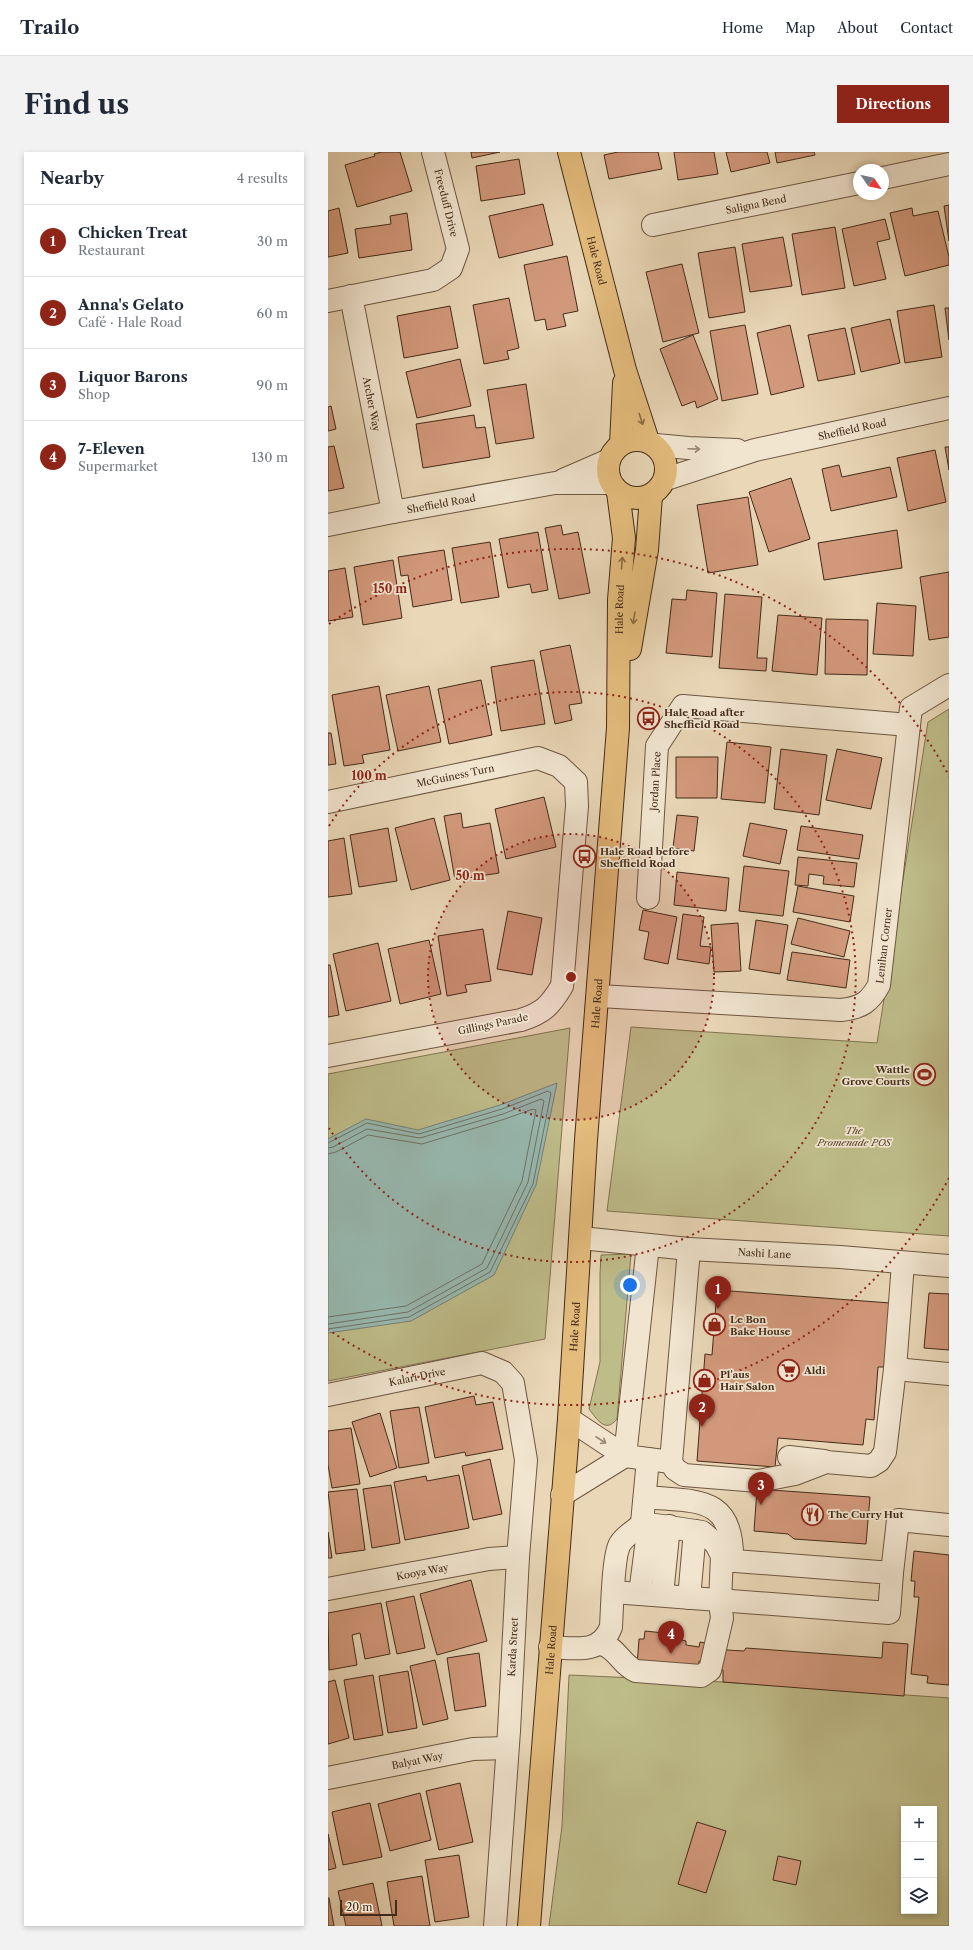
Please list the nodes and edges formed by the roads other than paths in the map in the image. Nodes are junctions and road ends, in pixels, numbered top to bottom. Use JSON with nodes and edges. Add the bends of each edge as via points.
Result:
{"nodes":[{"id":1,"x":434,"y":152,"type":"edge"},
{"id":2,"x":569,"y":152,"type":"edge"},
{"id":3,"x":949,"y":164,"type":"edge"},
{"id":4,"x":889,"y":177,"type":"edge"},
{"id":5,"x":853,"y":184,"type":"edge"},
{"id":6,"x":654,"y":225,"type":"dead end"},
{"id":7,"x":351,"y":296,"type":"junction"},
{"id":8,"x":328,"y":301,"type":"edge"},
{"id":9,"x":625,"y":370,"type":"junction"},
{"id":10,"x":949,"y":408,"type":"edge"},
{"id":11,"x":652,"y":443,"type":"junction"},
{"id":12,"x":754,"y":450,"type":"junction"},
{"id":13,"x":615,"y":452,"type":"junction"},
{"id":14,"x":666,"y":479,"type":"junction"},
{"id":15,"x":555,"y":483,"type":"junction"},
{"id":16,"x":614,"y":488,"type":"junction"},
{"id":17,"x":651,"y":496,"type":"junction"},
{"id":18,"x":394,"y":512,"type":"junction"},
{"id":19,"x":328,"y":525,"type":"edge"},
{"id":20,"x":949,"y":685,"type":"edge"},
{"id":21,"x":909,"y":725,"type":"junction"},
{"id":22,"x":618,"y":728,"type":"junction"},
{"id":23,"x":576,"y":782,"type":"joint"},
{"id":24,"x":328,"y":802,"type":"edge"},
{"id":25,"x":648,"y":898,"type":"dead end"},
{"id":26,"x":599,"y":996,"type":"junction"},
{"id":27,"x":328,"y":1056,"type":"edge"},
{"id":28,"x":581,"y":1238,"type":"junction"},
{"id":29,"x":648,"y":1245,"type":"junction"},
{"id":30,"x":689,"y":1249,"type":"junction"},
{"id":31,"x":903,"y":1263,"type":"junction"},
{"id":32,"x":949,"y":1266,"type":"edge"},
{"id":33,"x":895,"y":1369,"type":"junction"},
{"id":34,"x":504,"y":1372,"type":"joint"},
{"id":35,"x":949,"y":1374,"type":"edge"},
{"id":36,"x":328,"y":1395,"type":"edge"},
{"id":37,"x":569,"y":1419,"type":"junction"},
{"id":38,"x":625,"y":1456,"type":"junction"},
{"id":39,"x":789,"y":1456,"type":"dead end"},
{"id":40,"x":648,"y":1459,"type":"junction"},
{"id":41,"x":670,"y":1462,"type":"junction"},
{"id":42,"x":833,"y":1462,"type":"junction"},
{"id":43,"x":562,"y":1495,"type":"junction"},
{"id":44,"x":645,"y":1497,"type":"junction"},
{"id":45,"x":653,"y":1524,"type":"junction"},
{"id":46,"x":949,"y":1525,"type":"edge"},
{"id":47,"x":696,"y":1531,"type":"junction"},
{"id":48,"x":518,"y":1558,"type":"junction"},
{"id":49,"x":727,"y":1560,"type":"junction"},
{"id":50,"x":892,"y":1573,"type":"junction"},
{"id":51,"x":328,"y":1589,"type":"edge"},
{"id":52,"x":614,"y":1592,"type":"junction"},
{"id":53,"x":640,"y":1594,"type":"junction"},
{"id":54,"x":662,"y":1596,"type":"junction"},
{"id":55,"x":689,"y":1598,"type":"junction"},
{"id":56,"x":720,"y":1600,"type":"junction"},
{"id":57,"x":600,"y":1644,"type":"junction"},
{"id":58,"x":550,"y":1647,"type":"junction"},
{"id":59,"x":507,"y":1748,"type":"junction"},
{"id":60,"x":328,"y":1778,"type":"edge"},
{"id":61,"x":495,"y":1926,"type":"edge"},
{"id":62,"x":529,"y":1926,"type":"edge"}],
"edges":[{"from":1,"to":7,"type":"street","name":"Freeduff Drive","via":[[458,249],[451,268],[433,280]]},
{"from":2,"to":9,"type":"main road","name":"Hale Road"},
{"from":3,"to":4,"type":"street"},
{"from":5,"to":6,"type":"street","name":"Saligna Bend"},
{"from":7,"to":8,"type":"street","name":"Freeduff Drive"},
{"from":7,"to":18,"type":"street","name":"Archer Way"},
{"from":9,"to":11,"type":"main road","name":"Hale Road","one_way":true},
{"from":9,"to":13,"type":"main road","name":"Hale Road"},
{"from":10,"to":12,"type":"street","name":"Sheffield Road"},
{"from":11,"to":12,"type":"street","name":"Sheffield Road","one_way":true,"via":[[688,448]]},
{"from":11,"to":13,"type":"main road","via":[[634,439]]},
{"from":11,"to":14,"type":"main road","via":[[666,460]]},
{"from":12,"to":14,"type":"street","name":"Sheffield Road"},
{"from":13,"to":15,"type":"street","name":"Sheffield Road"},
{"from":13,"to":16,"type":"main road","via":[[608,472]]},
{"from":14,"to":17,"type":"main road","via":[[660,489]]},
{"from":15,"to":16,"type":"street","name":"Sheffield Road"},
{"from":15,"to":18,"type":"street","name":"Sheffield Road"},
{"from":16,"to":17,"type":"main road","via":[[628,498],[640,499]]},
{"from":22,"to":16,"type":"main road","name":"Hale Road","one_way":true,"via":[[619,600],[624,538]]},
{"from":17,"to":22,"type":"main road","name":"Hale Road","one_way":true,"via":[[647,550]]},
{"from":18,"to":19,"type":"street","name":"Sheffield Road"},
{"from":20,"to":21,"type":"street","name":"Lenihan Corner","via":[[911,708]]},
{"from":21,"to":25,"type":"street","name":"Jordan Place","via":[[683,706],[657,746]]},
{"from":21,"to":26,"type":"street","name":"Lenihan Corner","via":[[879,985],[873,997],[854,1009],[842,1010]]},
{"from":22,"to":26,"type":"main road","name":"Hale Road"},
{"from":23,"to":24,"type":"street","name":"McGuiness Turn","via":[[558,766],[538,758]]},
{"from":23,"to":27,"type":"street","name":"Gillings Parade","via":[[577,806],[562,986],[553,1002],[538,1014],[521,1020]]},
{"from":26,"to":28,"type":"main road","name":"Hale Road","via":[[586,1140]]},
{"from":28,"to":29,"type":"street","name":"Nashi Lane"},
{"from":28,"to":37,"type":"main road","name":"Hale Road"},
{"from":29,"to":30,"type":"street","name":"Nashi Lane"},
{"from":29,"to":38,"type":"street"},
{"from":30,"to":31,"type":"street","name":"Nashi Lane"},
{"from":30,"to":41,"type":"street"},
{"from":31,"to":32,"type":"street","name":"Nashi Lane"},
{"from":31,"to":33,"type":"street"},
{"from":33,"to":35,"type":"street"},
{"from":33,"to":42,"type":"street","via":[[885,1452],[872,1466]]},
{"from":34,"to":36,"type":"street","name":"Kalari Drive","via":[[482,1362]]},
{"from":34,"to":48,"type":"street","name":"Karda Street","via":[[513,1382],[526,1460]]},
{"from":37,"to":38,"type":"street","one_way":true},
{"from":37,"to":43,"type":"main road","name":"Hale Road"},
{"from":38,"to":40,"type":"street"},
{"from":38,"to":43,"type":"street"},
{"from":39,"to":42,"type":"street"},
{"from":40,"to":41,"type":"street"},
{"from":40,"to":44,"type":"street"},
{"from":41,"to":42,"type":"street","via":[[675,1470],[684,1475],[758,1481],[795,1474],[826,1462]]},
{"from":43,"to":58,"type":"main road","name":"Hale Road"},
{"from":44,"to":45,"type":"street"},
{"from":44,"to":49,"type":"street","via":[[700,1503],[713,1507],[723,1517],[730,1531],[732,1544]]},
{"from":45,"to":47,"type":"street"},
{"from":45,"to":52,"type":"street","via":[[638,1528],[623,1538],[616,1553]]},
{"from":45,"to":53,"type":"street"},
{"from":45,"to":54,"type":"street"},
{"from":46,"to":50,"type":"street","via":[[898,1520]]},
{"from":47,"to":49,"type":"street","via":[[702,1532],[716,1544]]},
{"from":47,"to":55,"type":"street"},
{"from":48,"to":51,"type":"street","name":"Kooya Way","via":[[489,1559]]},
{"from":48,"to":59,"type":"street","name":"Karda Street"},
{"from":49,"to":50,"type":"street"},
{"from":49,"to":56,"type":"street"},
{"from":50,"to":56,"type":"street","via":[[889,1613]]},
{"from":52,"to":53,"type":"street"},
{"from":52,"to":57,"type":"street","via":[[611,1627],[607,1638]]},
{"from":53,"to":54,"type":"street"},
{"from":54,"to":55,"type":"street"},
{"from":55,"to":56,"type":"street"},
{"from":56,"to":57,"type":"street","via":[[722,1618],[710,1670],[701,1676],[636,1671],[628,1667],[607,1645]]},
{"from":57,"to":58,"type":"street","via":[[584,1648]]},
{"from":58,"to":62,"type":"main road","name":"Hale Road"},
{"from":59,"to":60,"type":"street","name":"Balyat Way","via":[[473,1749]]},
{"from":59,"to":61,"type":"street","name":"Karda Street"}]}
